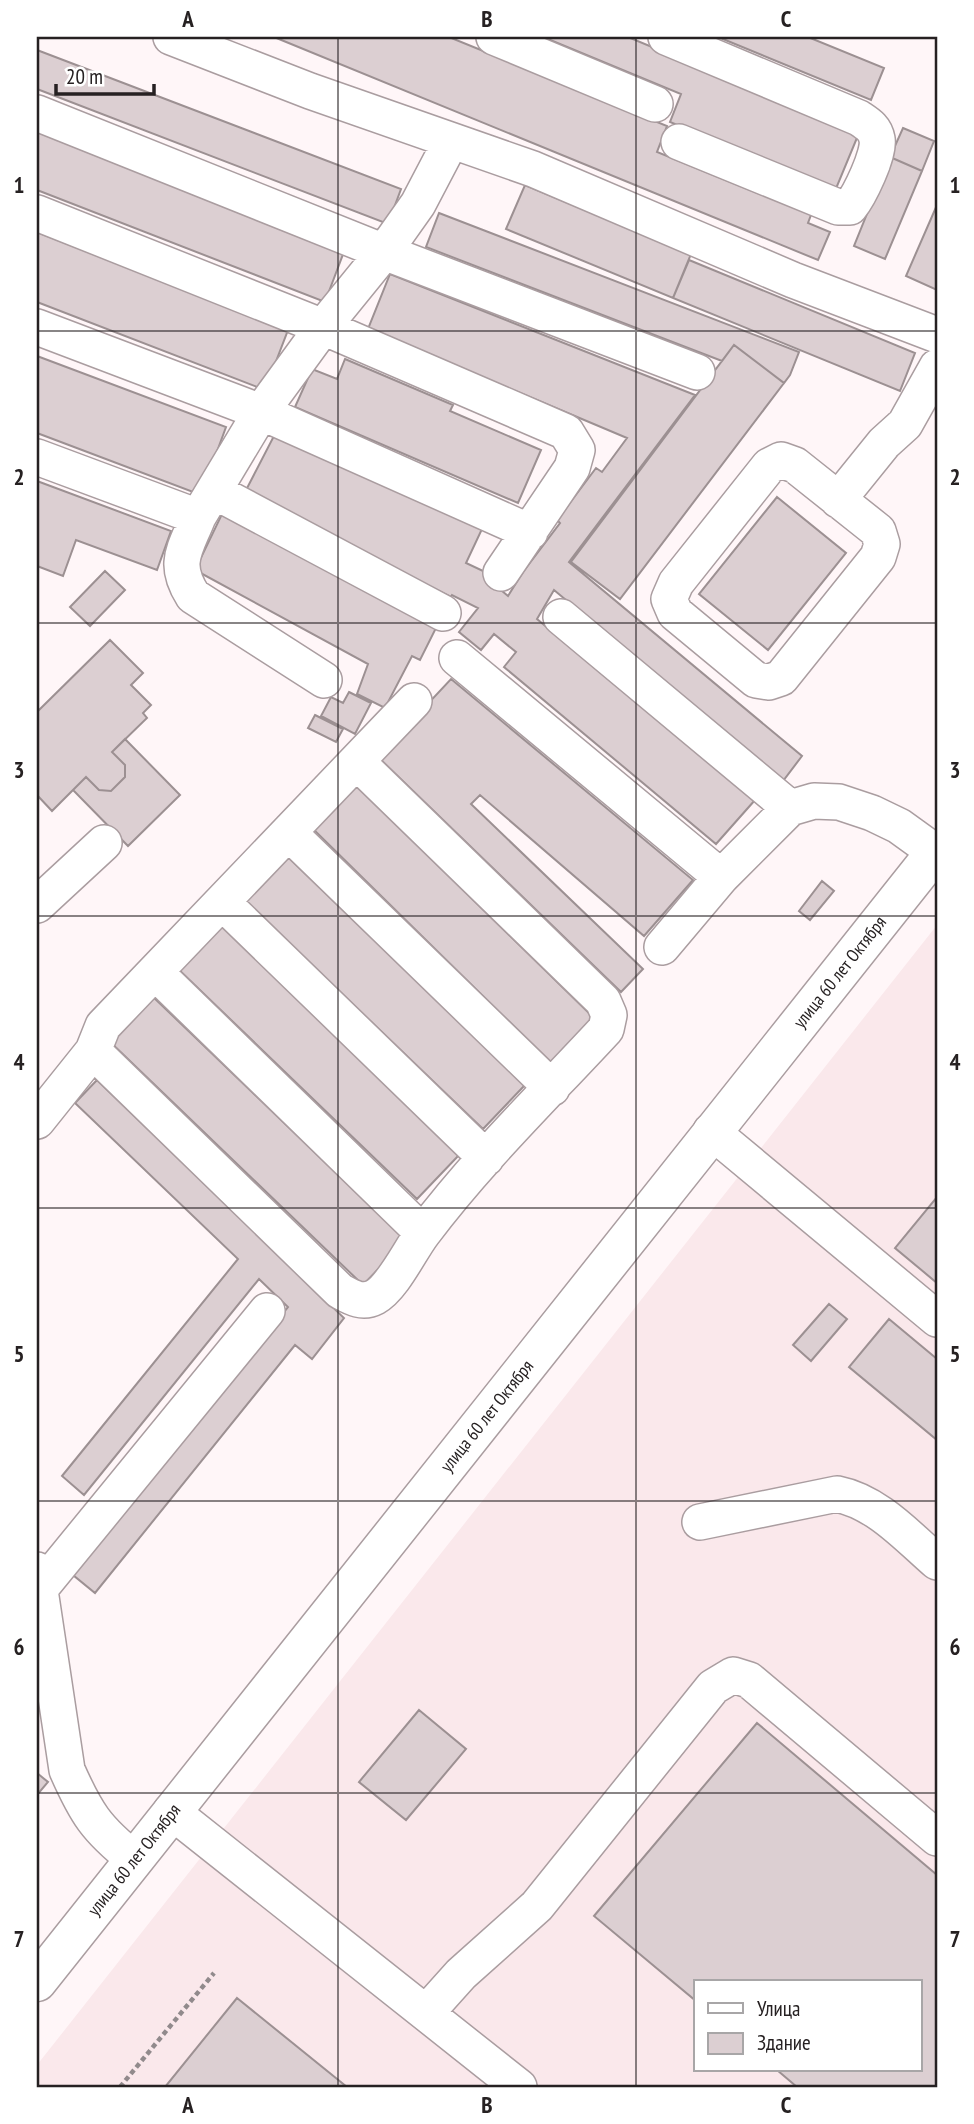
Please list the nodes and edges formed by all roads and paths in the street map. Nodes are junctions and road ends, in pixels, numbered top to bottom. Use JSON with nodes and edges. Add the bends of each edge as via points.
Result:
{"nodes":[{"id":1,"x":495,"y":37,"type":"edge"},
{"id":2,"x":666,"y":37,"type":"edge"},
{"id":3,"x":181,"y":39,"type":"edge"},
{"id":4,"x":655,"y":104,"type":"dead end"},
{"id":5,"x":37,"y":113,"type":"edge"},
{"id":6,"x":451,"y":141,"type":"junction"},
{"id":7,"x":679,"y":142,"type":"dead end"},
{"id":8,"x":37,"y":213,"type":"edge"},
{"id":9,"x":384,"y":251,"type":"junction"},
{"id":10,"x":37,"y":327,"type":"edge"},
{"id":11,"x":323,"y":327,"type":"junction"},
{"id":12,"x":937,"y":335,"type":"edge"},
{"id":13,"x":937,"y":367,"type":"edge"},
{"id":14,"x":697,"y":372,"type":"dead end"},
{"id":15,"x":261,"y":412,"type":"junction"},
{"id":16,"x":37,"y":457,"type":"edge"},
{"id":17,"x":838,"y":499,"type":"junction"},
{"id":18,"x":206,"y":504,"type":"junction"},
{"id":19,"x":530,"y":532,"type":"junction"},
{"id":20,"x":501,"y":573,"type":"dead end"},
{"id":21,"x":443,"y":613,"type":"dead end"},
{"id":22,"x":561,"y":617,"type":"dead end"},
{"id":23,"x":457,"y":658,"type":"dead end"},
{"id":24,"x":324,"y":681,"type":"dead end"},
{"id":25,"x":414,"y":701,"type":"dead end"},
{"id":26,"x":356,"y":762,"type":"junction"},
{"id":27,"x":790,"y":808,"type":"junction"},
{"id":28,"x":289,"y":833,"type":"junction"},
{"id":29,"x":104,"y":843,"type":"dead end"},
{"id":30,"x":936,"y":851,"type":"edge"},
{"id":31,"x":720,"y":877,"type":"junction"},
{"id":32,"x":222,"y":902,"type":"junction"},
{"id":33,"x":37,"y":905,"type":"edge"},
{"id":34,"x":662,"y":947,"type":"dead end"},
{"id":35,"x":155,"y":972,"type":"junction"},
{"id":36,"x":93,"y":1051,"type":"junction"},
{"id":37,"x":552,"y":1088,"type":"junction"},
{"id":38,"x":37,"y":1121,"type":"edge"},
{"id":39,"x":711,"y":1131,"type":"junction"},
{"id":40,"x":486,"y":1158,"type":"junction"},
{"id":41,"x":423,"y":1233,"type":"junction"},
{"id":42,"x":267,"y":1311,"type":"dead end"},
{"id":43,"x":937,"y":1319,"type":"edge"},
{"id":44,"x":700,"y":1522,"type":"dead end"},
{"id":45,"x":937,"y":1562,"type":"edge"},
{"id":46,"x":38,"y":1580,"type":"edge"},
{"id":47,"x":171,"y":1811,"type":"junction"},
{"id":48,"x":937,"y":1838,"type":"edge"},
{"id":49,"x":134,"y":1858,"type":"junction"},
{"id":50,"x":214,"y":1973,"type":"dead end"},
{"id":51,"x":37,"y":1982,"type":"edge"},
{"id":52,"x":426,"y":2013,"type":"junction"},
{"id":53,"x":120,"y":2087,"type":"edge"},
{"id":54,"x":519,"y":2087,"type":"edge"}],
"edges":[{"from":1,"to":4,"type":"lane"},
{"from":2,"to":7,"type":"lane","via":[[859,118],[873,128],[878,140],[850,207]]},
{"from":3,"to":6,"type":"lane"},
{"from":5,"to":9,"type":"lane"},
{"from":6,"to":9,"type":"lane","via":[[418,204]]},
{"from":6,"to":12,"type":"lane","via":[[533,169],[793,280]]},
{"from":8,"to":11,"type":"lane"},
{"from":9,"to":11,"type":"lane"},
{"from":9,"to":14,"type":"lane"},
{"from":10,"to":15,"type":"lane"},
{"from":11,"to":15,"type":"lane"},
{"from":11,"to":19,"type":"lane","via":[[566,432],[577,450],[572,468]]},
{"from":13,"to":17,"type":"lane","via":[[905,424]]},
{"from":15,"to":18,"type":"lane"},
{"from":15,"to":19,"type":"lane"},
{"from":16,"to":18,"type":"lane"},
{"from":17,"to":17,"type":"lane","via":[[795,465],[781,460],[769,466],[676,583],[669,600],[675,614],[756,680],[781,678],[878,557],[882,544],[878,531]]},
{"from":18,"to":21,"type":"lane"},
{"from":18,"to":24,"type":"lane","via":[[181,562],[184,582],[193,596]]},
{"from":19,"to":20,"type":"lane"},
{"from":22,"to":27,"type":"lane"},
{"from":23,"to":31,"type":"lane"},
{"from":25,"to":26,"type":"lane"},
{"from":26,"to":28,"type":"lane"},
{"from":26,"to":37,"type":"lane","via":[[603,1001],[609,1014],[606,1029]]},
{"from":27,"to":30,"type":"lane","via":[[814,801],[839,802],[899,826]]},
{"from":27,"to":31,"type":"lane"},
{"from":28,"to":32,"type":"lane"},
{"from":28,"to":37,"type":"lane"},
{"from":29,"to":33,"type":"lane"},
{"from":30,"to":39,"type":"main road","name":"улица 60 лет Октября"},
{"from":31,"to":34,"type":"lane"},
{"from":32,"to":35,"type":"lane"},
{"from":32,"to":40,"type":"lane"},
{"from":35,"to":36,"type":"lane","via":[[103,1026]]},
{"from":35,"to":41,"type":"lane"},
{"from":36,"to":38,"type":"lane"},
{"from":36,"to":41,"type":"lane","via":[[340,1291],[364,1300],[376,1296]]},
{"from":37,"to":40,"type":"lane"},
{"from":39,"to":43,"type":"lane"},
{"from":39,"to":47,"type":"main road","name":"улица 60 лет Октября"},
{"from":40,"to":41,"type":"lane"},
{"from":42,"to":46,"type":"lane"},
{"from":44,"to":45,"type":"lane","via":[[837,1494],[870,1506]]},
{"from":46,"to":49,"type":"lane","via":[[67,1770],[93,1821]]},
{"from":47,"to":49,"type":"main road","name":"улица 60 лет Октября"},
{"from":47,"to":52,"type":"lane"},
{"from":48,"to":52,"type":"lane","via":[[749,1680],[733,1675],[713,1687],[537,1906],[461,1974]]},
{"from":49,"to":51,"type":"main road","name":"улица 60 лет Октября"},
{"from":50,"to":53,"type":"path"},
{"from":52,"to":54,"type":"lane"}]}
